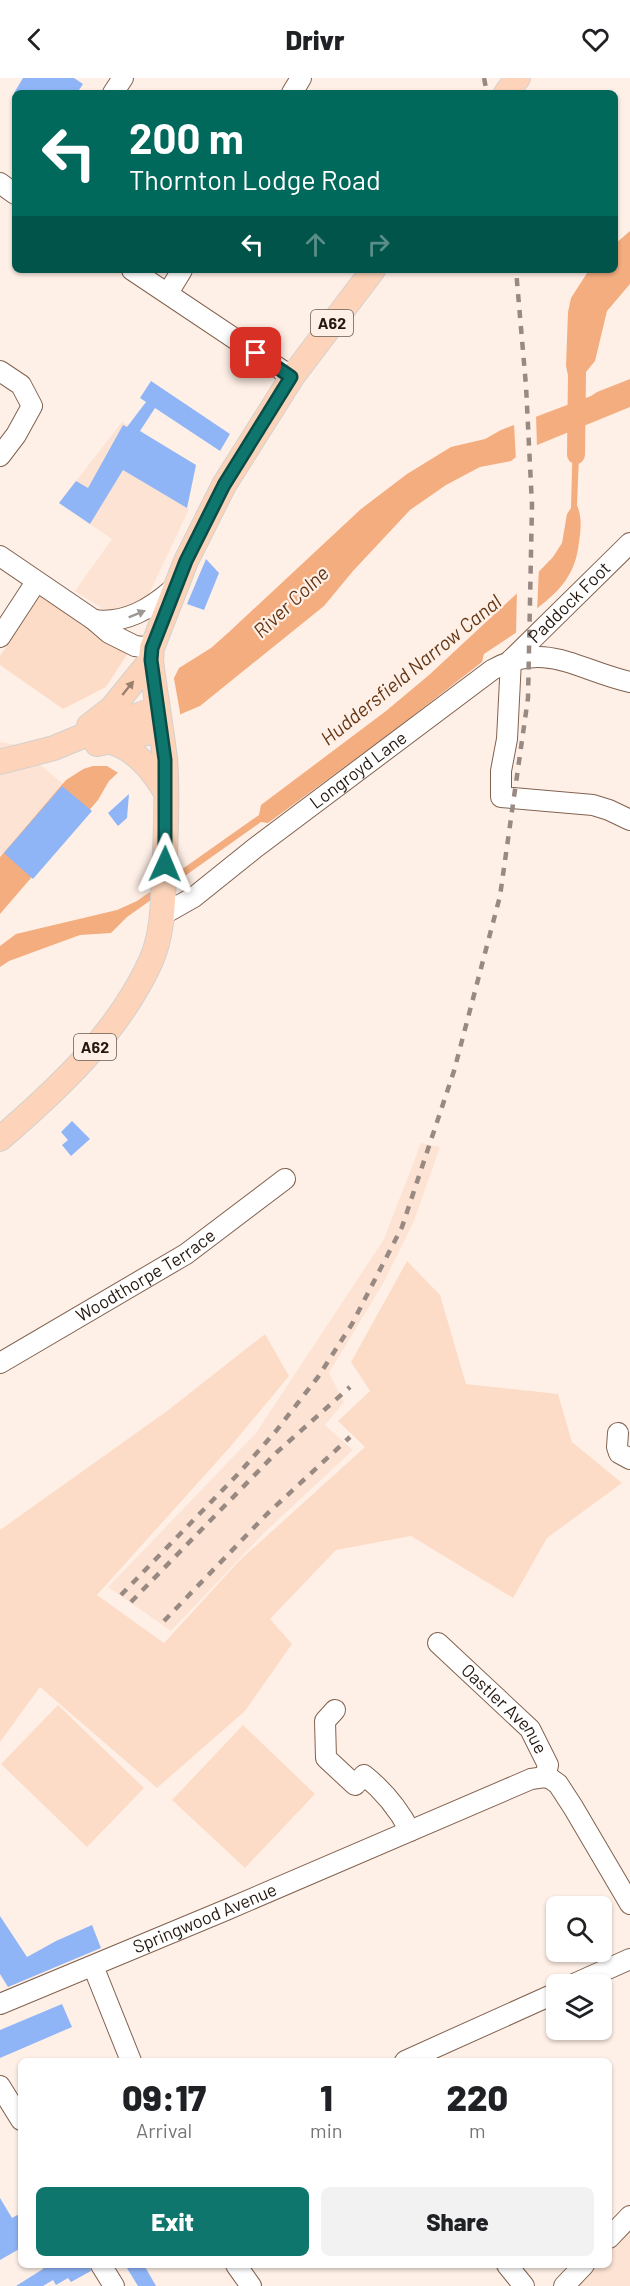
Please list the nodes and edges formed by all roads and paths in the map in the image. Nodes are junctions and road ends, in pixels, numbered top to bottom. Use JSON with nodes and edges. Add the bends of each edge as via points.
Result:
{"nodes":[{"id":1,"x":518,"y":78,"type":"edge"},
{"id":2,"x":508,"y":90,"type":"edge"},
{"id":3,"x":137,"y":273,"type":"edge"},
{"id":4,"x":180,"y":273,"type":"edge"},
{"id":5,"x":371,"y":273,"type":"edge"},
{"id":6,"x":168,"y":293,"type":"junction"},
{"id":7,"x":0,"y":371,"type":"edge"},
{"id":8,"x":291,"y":377,"type":"junction"},
{"id":9,"x":0,"y":456,"type":"edge"},
{"id":10,"x":630,"y":543,"type":"edge"},
{"id":11,"x":0,"y":556,"type":"edge"},
{"id":12,"x":36,"y":582,"type":"junction"},
{"id":13,"x":173,"y":589,"type":"junction"},
{"id":14,"x":94,"y":620,"type":"junction"},
{"id":15,"x":0,"y":637,"type":"edge"},
{"id":16,"x":151,"y":654,"type":"junction"},
{"id":17,"x":511,"y":660,"type":"junction"},
{"id":18,"x":630,"y":682,"type":"edge"},
{"id":19,"x":158,"y":718,"type":"junction"},
{"id":20,"x":105,"y":741,"type":"junction"},
{"id":21,"x":62,"y":745,"type":"junction"},
{"id":22,"x":0,"y":762,"type":"edge"},
{"id":23,"x":165,"y":791,"type":"junction"},
{"id":24,"x":630,"y":820,"type":"edge"},
{"id":25,"x":164,"y":909,"type":"junction"},
{"id":26,"x":0,"y":1139,"type":"edge"},
{"id":27,"x":285,"y":1179,"type":"dead end"},
{"id":28,"x":0,"y":1363,"type":"edge"},
{"id":29,"x":618,"y":1433,"type":"dead end"},
{"id":30,"x":630,"y":1459,"type":"edge"},
{"id":31,"x":438,"y":1642,"type":"dead end"},
{"id":32,"x":335,"y":1710,"type":"dead end"},
{"id":33,"x":545,"y":1777,"type":"junction"},
{"id":34,"x":410,"y":1831,"type":"junction"},
{"id":35,"x":630,"y":1904,"type":"edge"},
{"id":36,"x":630,"y":1959,"type":"edge"},
{"id":37,"x":93,"y":1966,"type":"junction"},
{"id":38,"x":596,"y":1974,"type":"edge"},
{"id":39,"x":546,"y":1998,"type":"edge"},
{"id":40,"x":1,"y":2001,"type":"edge"},
{"id":41,"x":130,"y":2058,"type":"edge"},
{"id":42,"x":412,"y":2058,"type":"edge"},
{"id":43,"x":0,"y":2086,"type":"edge"},
{"id":44,"x":18,"y":2115,"type":"edge"},
{"id":45,"x":630,"y":2216,"type":"edge"},
{"id":46,"x":612,"y":2235,"type":"edge"},
{"id":47,"x":103,"y":2268,"type":"edge"},
{"id":48,"x":238,"y":2268,"type":"edge"},
{"id":49,"x":509,"y":2268,"type":"edge"},
{"id":50,"x":581,"y":2268,"type":"edge"},
{"id":51,"x":114,"y":2286,"type":"edge"},
{"id":52,"x":251,"y":2286,"type":"edge"},
{"id":53,"x":524,"y":2286,"type":"edge"},
{"id":54,"x":564,"y":2286,"type":"edge"}],
"edges":[{"from":1,"to":2,"type":"main road"},
{"from":3,"to":6,"type":"street"},
{"from":4,"to":6,"type":"street"},
{"from":5,"to":8,"type":"main road","number":"A62"},
{"from":6,"to":8,"type":"street"},
{"from":7,"to":9,"type":"street","via":[[21,385],[32,406]]},
{"from":8,"to":13,"type":"main road","number":"A62","via":[[224,485]]},
{"from":10,"to":17,"type":"street","name":"Paddock Foot"},
{"from":11,"to":12,"type":"street"},
{"from":12,"to":14,"type":"street"},
{"from":12,"to":15,"type":"street"},
{"from":14,"to":13,"type":"street","one_way":true,"via":[[111,622],[130,617],[149,609]]},
{"from":13,"to":16,"type":"main road","number":"A62"},
{"from":14,"to":16,"type":"street","via":[[109,633]]},
{"from":16,"to":19,"type":"main road","number":"A62"},
{"from":21,"to":16,"type":"main road","one_way":true,"via":[[112,708]]},
{"from":17,"to":18,"type":"street","name":"Longroyd Lane","via":[[535,655]]},
{"from":17,"to":24,"type":"street","via":[[501,797],[593,805]]},
{"from":17,"to":25,"type":"street","name":"Longroyd Lane","via":[[492,670],[194,897]]},
{"from":19,"to":20,"type":"main road"},
{"from":19,"to":21,"type":"main road","via":[[128,719]]},
{"from":19,"to":23,"type":"main road","number":"A62"},
{"from":20,"to":21,"type":"main road","via":[[70,751]]},
{"from":20,"to":23,"type":"main road","via":[[117,743],[141,760]]},
{"from":21,"to":22,"type":"main road"},
{"from":23,"to":25,"type":"main road","number":"A62"},
{"from":25,"to":26,"type":"main road","number":"A62","via":[[150,963],[111,1028],[64,1081]]},
{"from":27,"to":28,"type":"street","name":"Woodthorpe Terrace","via":[[186,1254]]},
{"from":29,"to":30,"type":"street","via":[[619,1453]]},
{"from":31,"to":33,"type":"street","name":"Oastler Avenue","via":[[530,1729],[548,1765]]},
{"from":32,"to":34,"type":"street","via":[[325,1721],[326,1758],[355,1785],[364,1774],[398,1808]]},
{"from":33,"to":34,"type":"street","name":"Springwood Avenue","via":[[531,1779]]},
{"from":33,"to":35,"type":"street","name":"Oastler Avenue","via":[[558,1784]]},
{"from":34,"to":37,"type":"street","name":"Springwood Avenue"},
{"from":36,"to":38,"type":"street"},
{"from":37,"to":40,"type":"street","name":"Springwood Avenue"},
{"from":37,"to":41,"type":"street"},
{"from":39,"to":42,"type":"street"},
{"from":43,"to":44,"type":"street"},
{"from":45,"to":46,"type":"street"},
{"from":47,"to":51,"type":"street"},
{"from":48,"to":52,"type":"street"},
{"from":49,"to":53,"type":"street"},
{"from":50,"to":54,"type":"street"}]}
